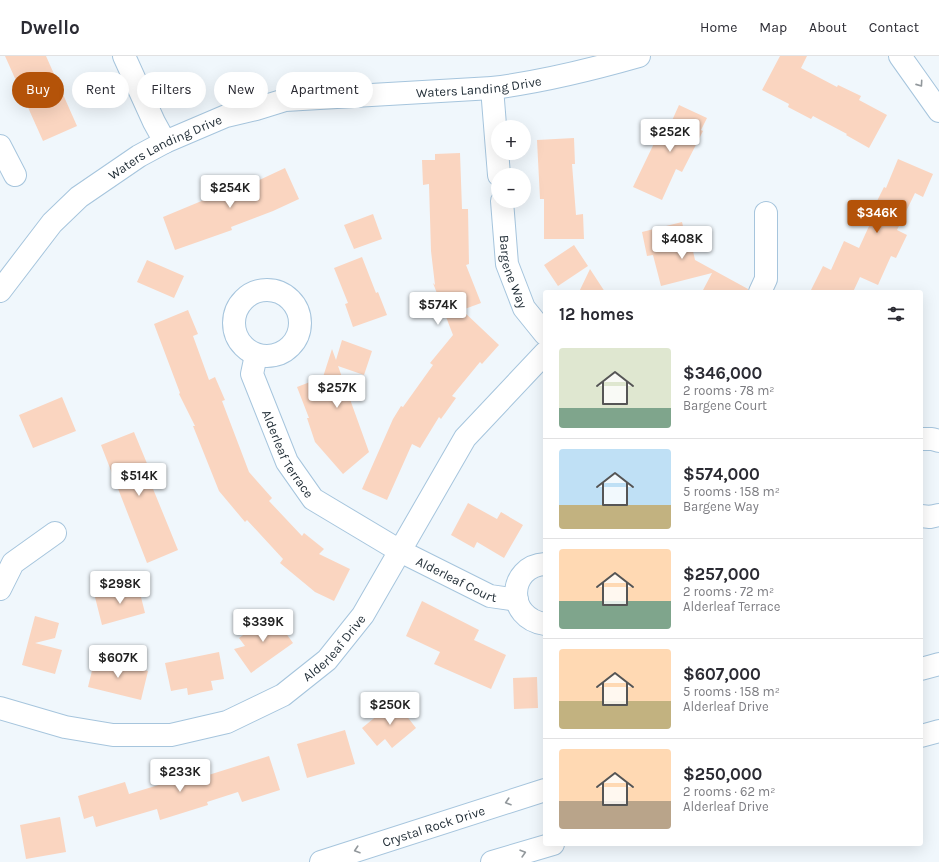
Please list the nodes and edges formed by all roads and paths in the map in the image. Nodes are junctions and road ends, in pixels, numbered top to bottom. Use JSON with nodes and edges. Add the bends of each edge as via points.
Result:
{"nodes":[{"id":1,"x":124,"y":56,"type":"edge"},
{"id":2,"x":638,"y":56,"type":"edge"},
{"id":3,"x":900,"y":56,"type":"edge"},
{"id":4,"x":492,"y":88,"type":"junction"},
{"id":5,"x":939,"y":111,"type":"edge"},
{"id":6,"x":165,"y":142,"type":"junction"},
{"id":7,"x":0,"y":146,"type":"edge"},
{"id":8,"x":498,"y":168,"type":"edge"},
{"id":9,"x":15,"y":175,"type":"dead end"},
{"id":10,"x":503,"y":208,"type":"edge"},
{"id":11,"x":766,"y":213,"type":"dead end"},
{"id":12,"x":761,"y":290,"type":"edge"},
{"id":13,"x":0,"y":291,"type":"edge"},
{"id":14,"x":543,"y":332,"type":"edge"},
{"id":15,"x":256,"y":355,"type":"dead end"},
{"id":16,"x":543,"y":355,"type":"edge"},
{"id":17,"x":923,"y":439,"type":"edge"},
{"id":18,"x":939,"y":441,"type":"edge"},
{"id":19,"x":939,"y":515,"type":"edge"},
{"id":20,"x":923,"y":516,"type":"edge"},
{"id":21,"x":55,"y":533,"type":"dead end"},
{"id":22,"x":400,"y":551,"type":"junction"},
{"id":23,"x":543,"y":564,"type":"edge"},
{"id":24,"x":0,"y":589,"type":"edge"},
{"id":25,"x":516,"y":600,"type":"junction"},
{"id":26,"x":543,"y":624,"type":"edge"},
{"id":27,"x":939,"y":664,"type":"edge"},
{"id":28,"x":923,"y":669,"type":"edge"},
{"id":29,"x":0,"y":708,"type":"edge"},
{"id":30,"x":939,"y":731,"type":"edge"},
{"id":31,"x":923,"y":735,"type":"edge"},
{"id":32,"x":543,"y":791,"type":"edge"},
{"id":33,"x":547,"y":846,"type":"edge"},
{"id":34,"x":321,"y":862,"type":"edge"},
{"id":35,"x":492,"y":862,"type":"edge"}],
"edges":[{"from":1,"to":6,"type":"street"},
{"from":2,"to":4,"type":"street","name":"Waters Landing Drive","via":[[588,71]]},
{"from":3,"to":5,"type":"street","one_way":true},
{"from":4,"to":6,"type":"street","name":"Waters Landing Drive","via":[[285,100],[226,116]]},
{"from":4,"to":8,"type":"street"},
{"from":6,"to":13,"type":"street","name":"Waters Landing Drive","via":[[139,156],[79,197],[52,223]]},
{"from":7,"to":9,"type":"street"},
{"from":10,"to":14,"type":"street","name":"Bargene Way","via":[[507,264],[524,308]]},
{"from":11,"to":12,"type":"street","via":[[766,279]]},
{"from":15,"to":22,"type":"street","name":"Alderleaf Terrace","via":[[252,374],[287,462],[313,499]]},
{"from":16,"to":22,"type":"street","name":"Alderleaf Drive","via":[[465,438]]},
{"from":17,"to":18,"type":"street"},
{"from":19,"to":20,"type":"street"},
{"from":21,"to":24,"type":"street","via":[[13,563]]},
{"from":22,"to":25,"type":"street","name":"Alderleaf Court","via":[[490,596]]},
{"from":22,"to":29,"type":"street","name":"Alderleaf Drive","via":[[363,615],[327,660],[283,695],[227,722],[171,735],[113,736]]},
{"from":23,"to":25,"type":"street","name":"Alderleaf Court","via":[[530,568],[523,574],[517,586]]},
{"from":25,"to":26,"type":"street","name":"Alderleaf Court","via":[[520,610],[528,618]]},
{"from":27,"to":28,"type":"street"},
{"from":30,"to":31,"type":"street"},
{"from":32,"to":34,"type":"street","name":"Crystal Rock Drive","one_way":true},
{"from":35,"to":33,"type":"street","one_way":true}]}
